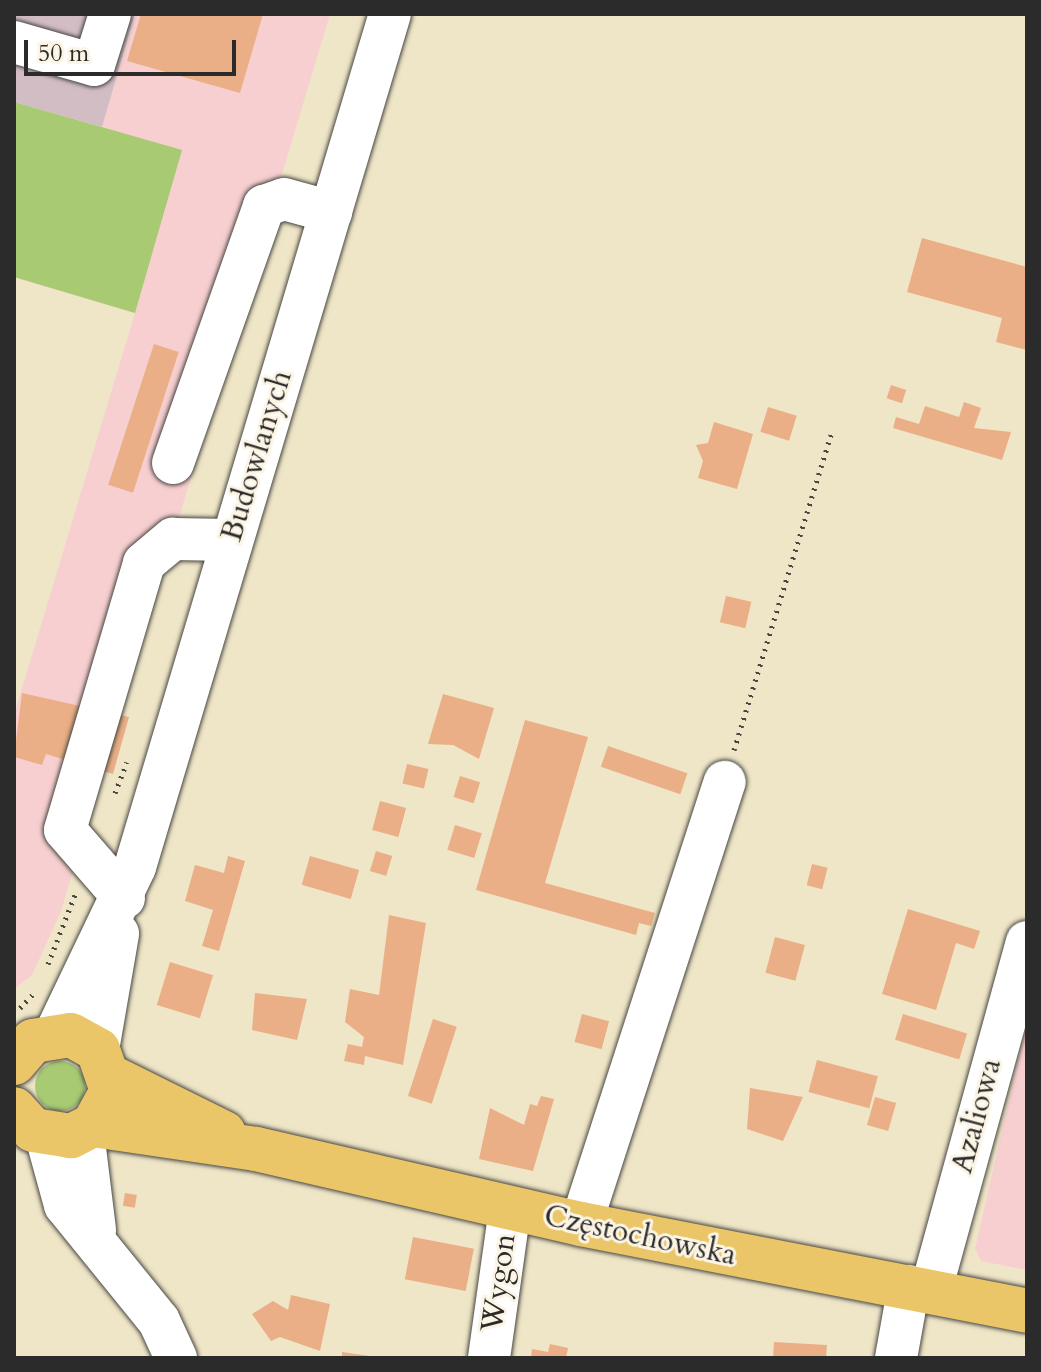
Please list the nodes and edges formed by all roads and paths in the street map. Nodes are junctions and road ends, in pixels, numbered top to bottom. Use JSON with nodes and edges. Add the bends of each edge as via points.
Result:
{"nodes":[{"id":1,"x":110,"y":14,"type":"edge"},
{"id":2,"x":390,"y":14,"type":"edge"},
{"id":3,"x":14,"y":42,"type":"edge"},
{"id":4,"x":331,"y":212,"type":"junction"},
{"id":5,"x":831,"y":434,"type":"dead end"},
{"id":6,"x":173,"y":463,"type":"dead end"},
{"id":7,"x":232,"y":540,"type":"junction"},
{"id":8,"x":725,"y":782,"type":"joint"},
{"id":9,"x":124,"y":898,"type":"junction"},
{"id":10,"x":1027,"y":942,"type":"edge"},
{"id":11,"x":55,"y":1034,"type":"junction"},
{"id":12,"x":15,"y":1059,"type":"edge"},
{"id":13,"x":104,"y":1064,"type":"junction"},
{"id":14,"x":44,"y":1120,"type":"edge"},
{"id":15,"x":256,"y":1149,"type":"junction"},
{"id":16,"x":510,"y":1209,"type":"junction"},
{"id":17,"x":581,"y":1224,"type":"junction"},
{"id":18,"x":920,"y":1288,"type":"junction"},
{"id":19,"x":1027,"y":1311,"type":"edge"},
{"id":20,"x":176,"y":1358,"type":"edge"},
{"id":21,"x":489,"y":1358,"type":"edge"},
{"id":22,"x":896,"y":1358,"type":"edge"}],
"edges":[{"from":1,"to":3,"type":"street","via":[[94,65]]},
{"from":2,"to":4,"type":"street","name":"Budowlanych"},
{"from":4,"to":6,"type":"street","via":[[284,199],[264,206]]},
{"from":4,"to":7,"type":"street","name":"Budowlanych"},
{"from":5,"to":8,"type":"path"},
{"from":7,"to":9,"type":"street","name":"Budowlanych"},
{"from":7,"to":9,"type":"street","via":[[173,539],[144,563],[65,830]]},
{"from":8,"to":17,"type":"street"},
{"from":9,"to":11,"type":"street","name":"Budowlanych"},
{"from":9,"to":13,"type":"street","name":"Budowlanych"},
{"from":10,"to":18,"type":"street","name":"Azaliowa"},
{"from":11,"to":12,"type":"main road"},
{"from":11,"to":13,"type":"main road","name":"Częstochowska"},
{"from":13,"to":14,"type":"main road","via":[[108,1104]]},
{"from":13,"to":15,"type":"main road","name":"Częstochowska"},
{"from":14,"to":15,"type":"main road","name":"Częstochowska"},
{"from":14,"to":20,"type":"street","via":[[65,1205],[159,1321]]},
{"from":15,"to":16,"type":"main road","name":"Częstochowska"},
{"from":16,"to":17,"type":"main road","name":"Częstochowska"},
{"from":16,"to":21,"type":"street","name":"Wygon"},
{"from":17,"to":18,"type":"main road","name":"Częstochowska"},
{"from":18,"to":19,"type":"main road","name":"Częstochowska"},
{"from":18,"to":22,"type":"street","name":"Azaliowa"}]}
